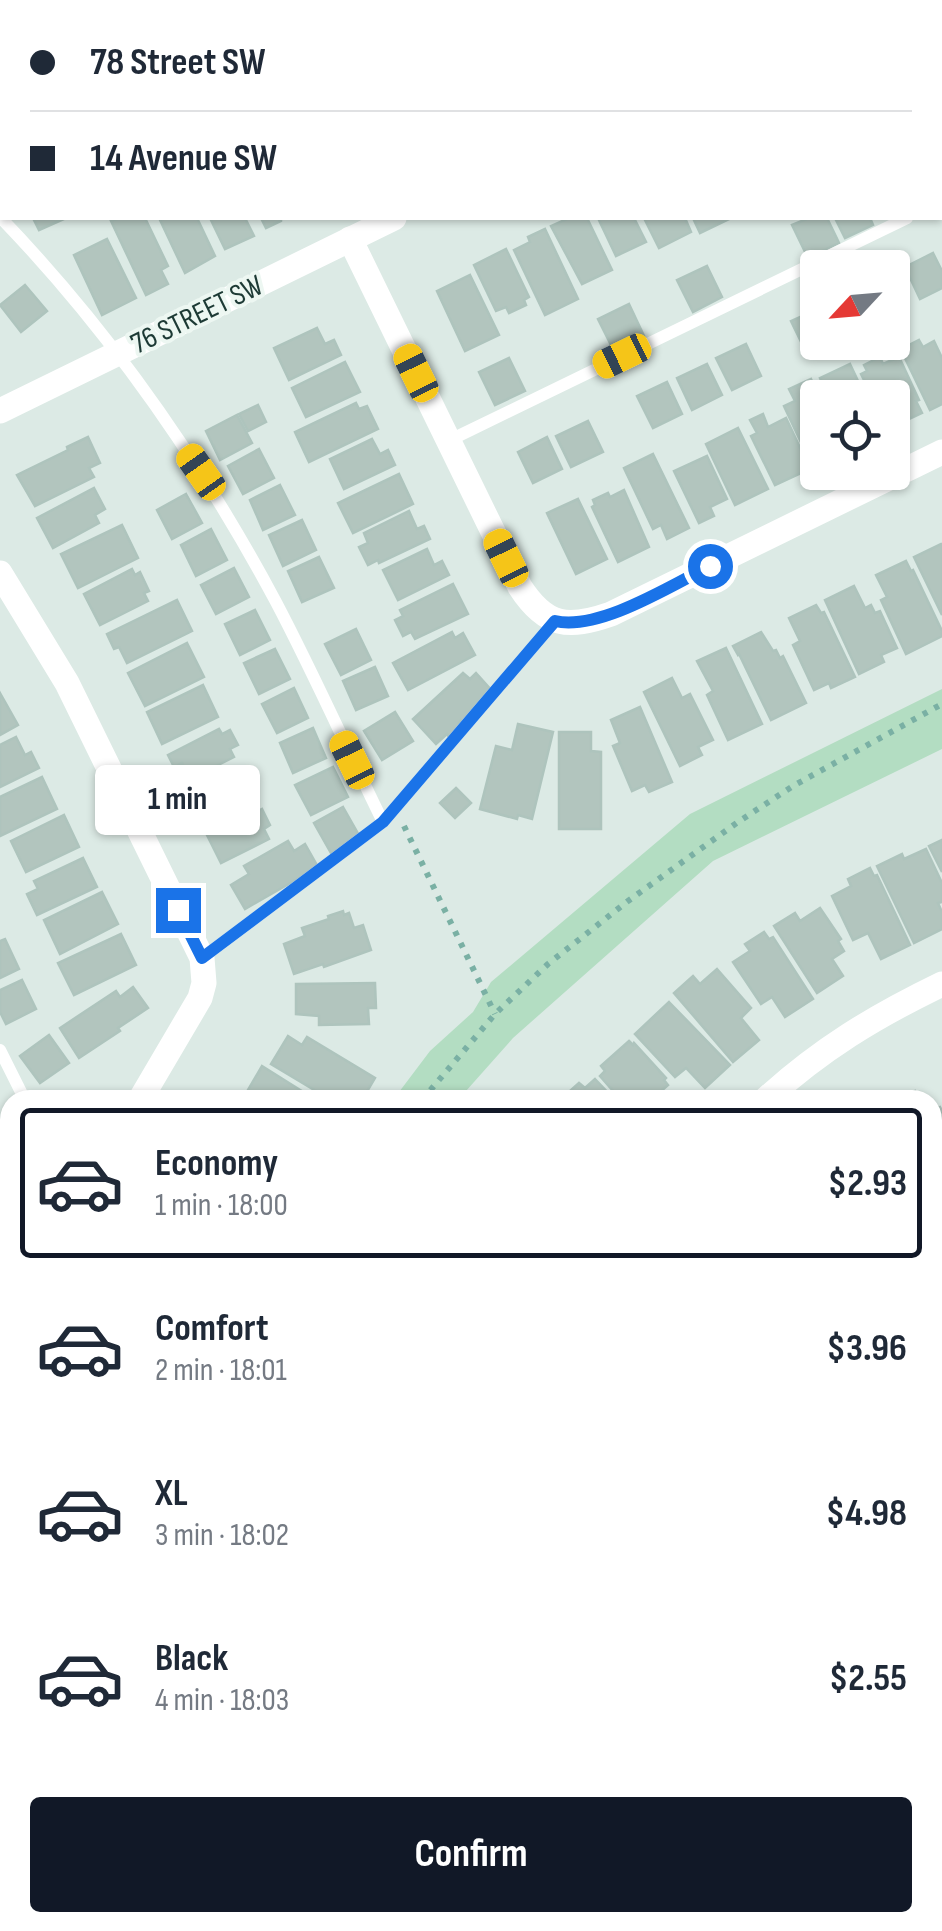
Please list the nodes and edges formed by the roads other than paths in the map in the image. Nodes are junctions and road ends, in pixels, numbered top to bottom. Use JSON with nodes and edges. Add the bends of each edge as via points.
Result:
{"nodes":[{"id":1,"x":3,"y":220,"type":"edge"},
{"id":2,"x":390,"y":220,"type":"edge"},
{"id":3,"x":903,"y":220,"type":"edge"},
{"id":4,"x":350,"y":239,"type":"junction"},
{"id":5,"x":119,"y":353,"type":"junction"},
{"id":6,"x":0,"y":411,"type":"edge"},
{"id":7,"x":448,"y":441,"type":"junction"},
{"id":8,"x":942,"y":452,"type":"edge"},
{"id":9,"x":0,"y":572,"type":"edge"},
{"id":10,"x":555,"y":621,"type":"junction"},
{"id":11,"x":383,"y":822,"type":"junction"},
{"id":12,"x":203,"y":971,"type":"junction"},
{"id":13,"x":942,"y":984,"type":"edge"},
{"id":14,"x":0,"y":1050,"type":"edge"},
{"id":15,"x":20,"y":1090,"type":"edge"},
{"id":16,"x":146,"y":1090,"type":"edge"},
{"id":17,"x":776,"y":1090,"type":"edge"}],
"edges":[{"from":1,"to":5,"type":"lane"},
{"from":2,"to":4,"type":"street","name":"76 STREET SW"},
{"from":3,"to":7,"type":"lane"},
{"from":4,"to":5,"type":"street","name":"76 STREET SW"},
{"from":4,"to":7,"type":"street"},
{"from":5,"to":6,"type":"street","name":"76 STREET SW"},
{"from":5,"to":11,"type":"lane","via":[[239,536]]},
{"from":7,"to":10,"type":"street","via":[[520,587]]},
{"from":8,"to":10,"type":"street","via":[[611,614]]},
{"from":9,"to":12,"type":"street","via":[[67,684]]},
{"from":10,"to":11,"type":"lane"},
{"from":11,"to":12,"type":"lane"},
{"from":12,"to":16,"type":"street","via":[[195,1009]]},
{"from":13,"to":17,"type":"street","via":[[843,1037]]},
{"from":14,"to":15,"type":"lane"}]}
